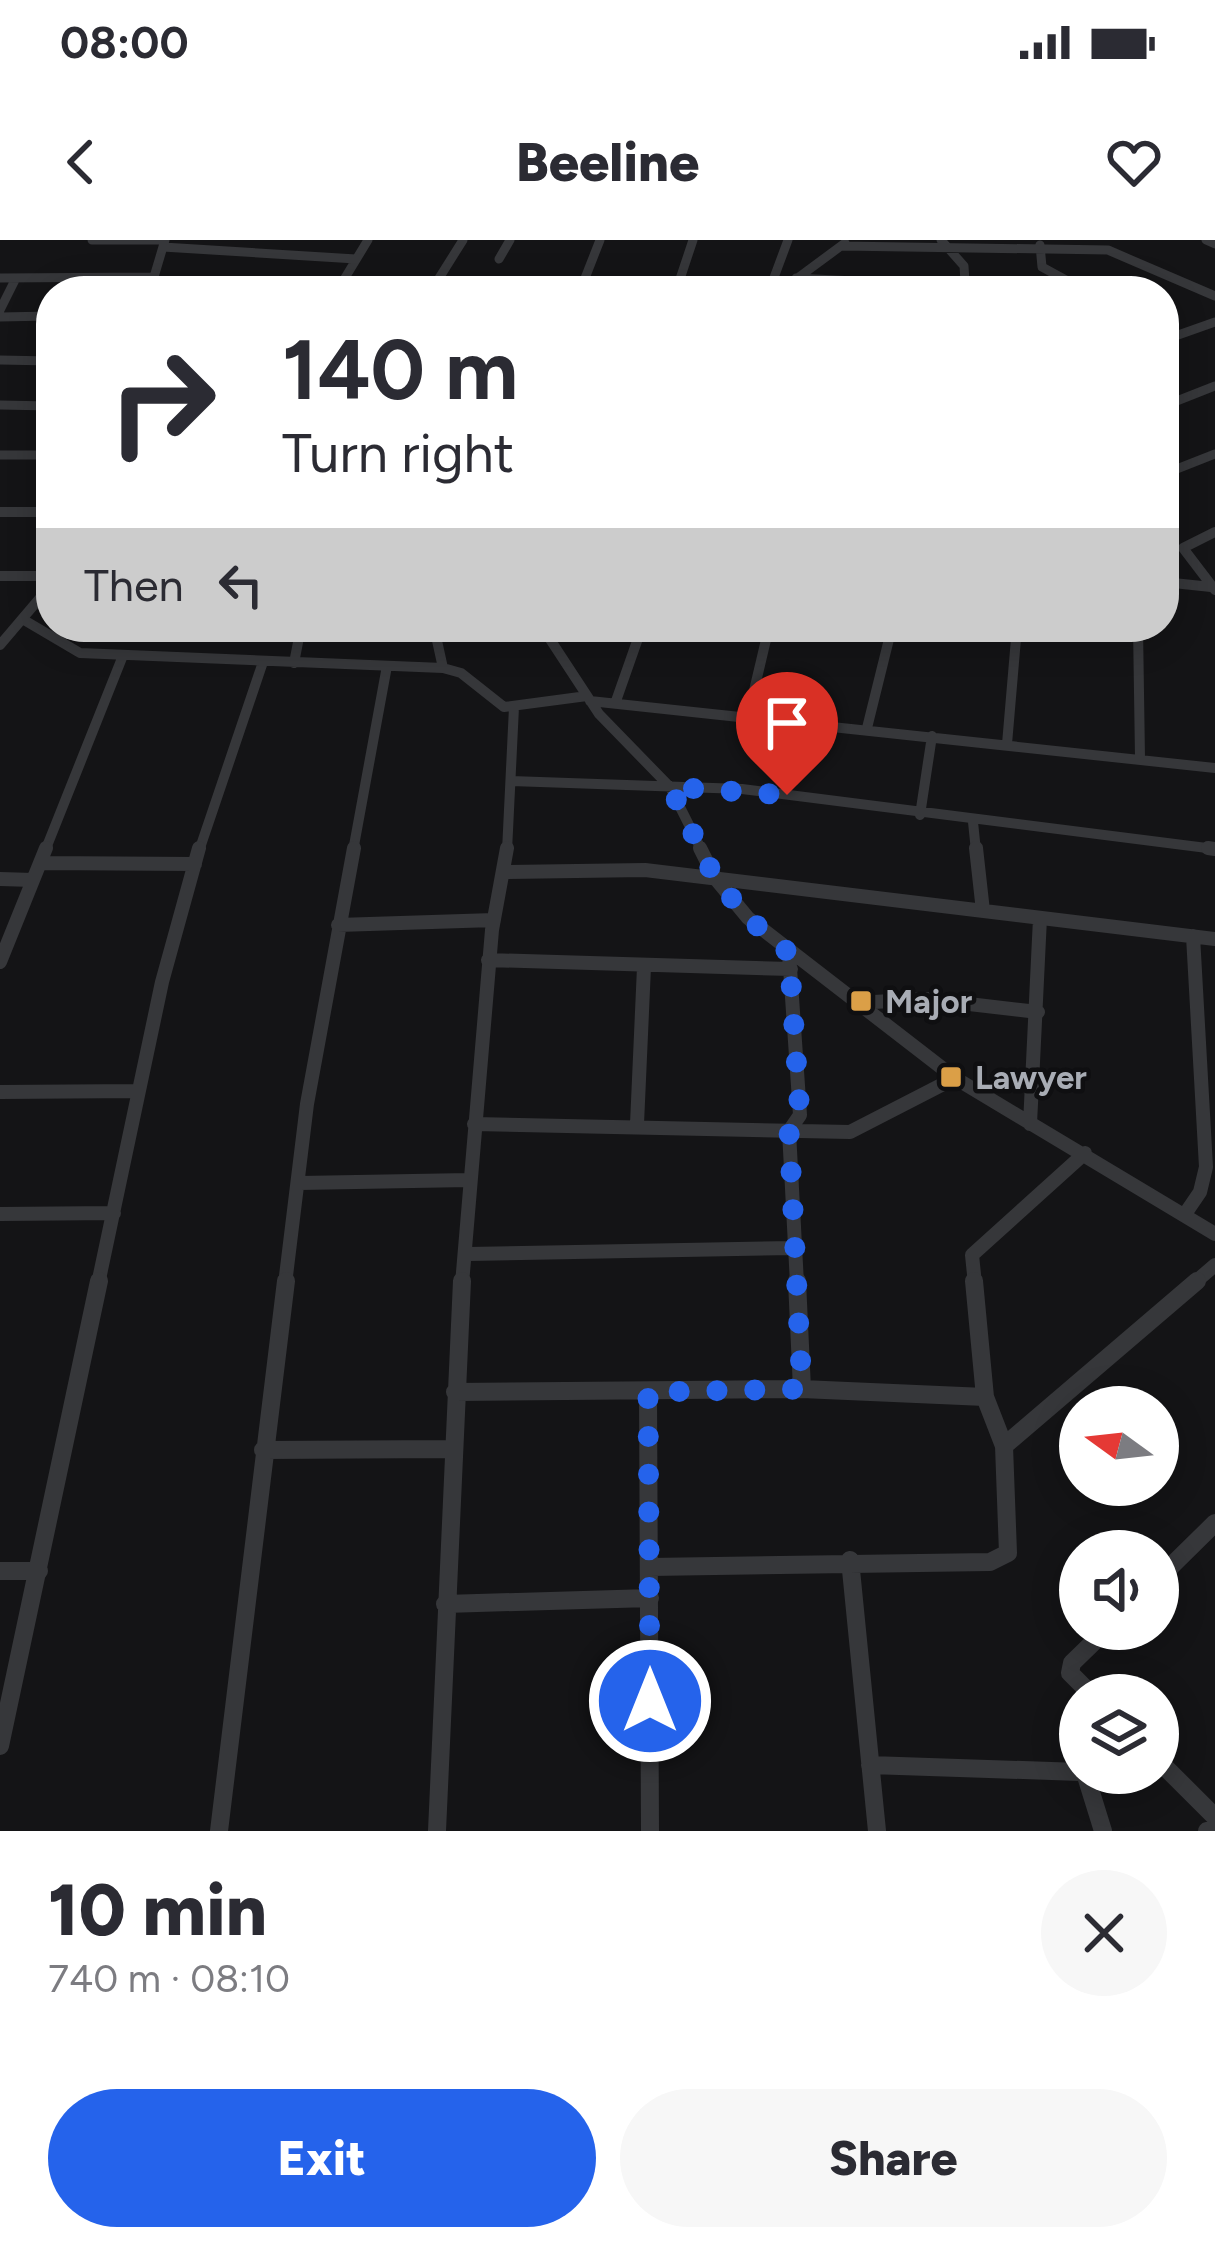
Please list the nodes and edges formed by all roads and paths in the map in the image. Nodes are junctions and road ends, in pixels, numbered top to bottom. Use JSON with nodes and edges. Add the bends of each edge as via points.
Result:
{"nodes":[{"id":1,"x":92,"y":240,"type":"edge"},
{"id":2,"x":368,"y":240,"type":"edge"},
{"id":3,"x":463,"y":240,"type":"edge"},
{"id":4,"x":510,"y":240,"type":"edge"},
{"id":5,"x":600,"y":240,"type":"edge"},
{"id":6,"x":693,"y":240,"type":"edge"},
{"id":7,"x":788,"y":240,"type":"edge"},
{"id":8,"x":941,"y":240,"type":"edge"},
{"id":9,"x":1206,"y":240,"type":"edge"},
{"id":10,"x":164,"y":242,"type":"edge"},
{"id":11,"x":845,"y":243,"type":"edge"},
{"id":12,"x":1040,"y":244,"type":"edge"},
{"id":13,"x":1215,"y":244,"type":"edge"},
{"id":14,"x":949,"y":250,"type":"junction"},
{"id":15,"x":356,"y":259,"type":"junction"},
{"id":16,"x":500,"y":259,"type":"dead end"},
{"id":17,"x":153,"y":276,"type":"edge"},
{"id":18,"x":346,"y":276,"type":"edge"},
{"id":19,"x":440,"y":276,"type":"edge"},
{"id":20,"x":586,"y":276,"type":"edge"},
{"id":21,"x":681,"y":276,"type":"edge"},
{"id":22,"x":775,"y":276,"type":"edge"},
{"id":23,"x":799,"y":276,"type":"edge"},
{"id":24,"x":968,"y":276,"type":"edge"},
{"id":25,"x":1060,"y":276,"type":"edge"},
{"id":26,"x":1171,"y":276,"type":"edge"},
{"id":27,"x":0,"y":278,"type":"edge"},
{"id":28,"x":16,"y":278,"type":"junction"},
{"id":29,"x":36,"y":279,"type":"edge"},
{"id":30,"x":1179,"y":280,"type":"edge"},
{"id":31,"x":1215,"y":296,"type":"edge"},
{"id":32,"x":0,"y":313,"type":"edge"},
{"id":33,"x":36,"y":315,"type":"edge"},
{"id":34,"x":1215,"y":322,"type":"edge"},
{"id":35,"x":1179,"y":332,"type":"edge"},
{"id":36,"x":0,"y":360,"type":"edge"},
{"id":37,"x":36,"y":361,"type":"edge"},
{"id":38,"x":1215,"y":386,"type":"edge"},
{"id":39,"x":1179,"y":400,"type":"edge"},
{"id":40,"x":0,"y":405,"type":"edge"},
{"id":41,"x":36,"y":406,"type":"edge"},
{"id":42,"x":1215,"y":454,"type":"edge"},
{"id":43,"x":0,"y":455,"type":"edge"},
{"id":44,"x":36,"y":455,"type":"edge"},
{"id":45,"x":1179,"y":468,"type":"edge"},
{"id":46,"x":0,"y":512,"type":"edge"},
{"id":47,"x":36,"y":512,"type":"edge"},
{"id":48,"x":1215,"y":532,"type":"edge"},
{"id":49,"x":0,"y":575,"type":"edge"},
{"id":50,"x":36,"y":581,"type":"edge"},
{"id":51,"x":1179,"y":584,"type":"edge"},
{"id":52,"x":1213,"y":589,"type":"edge"},
{"id":53,"x":36,"y":604,"type":"edge"},
{"id":54,"x":24,"y":620,"type":"junction"},
{"id":55,"x":36,"y":628,"type":"edge"},
{"id":56,"x":1,"y":642,"type":"edge"},
{"id":57,"x":57,"y":642,"type":"edge"},
{"id":58,"x":298,"y":642,"type":"edge"},
{"id":59,"x":437,"y":642,"type":"edge"},
{"id":60,"x":552,"y":642,"type":"edge"},
{"id":61,"x":637,"y":642,"type":"edge"},
{"id":62,"x":765,"y":642,"type":"edge"},
{"id":63,"x":889,"y":642,"type":"edge"},
{"id":64,"x":1016,"y":642,"type":"edge"},
{"id":65,"x":1138,"y":642,"type":"edge"},
{"id":66,"x":122,"y":658,"type":"junction"},
{"id":67,"x":263,"y":662,"type":"junction"},
{"id":68,"x":294,"y":663,"type":"junction"},
{"id":69,"x":387,"y":666,"type":"junction"},
{"id":70,"x":442,"y":668,"type":"junction"},
{"id":71,"x":589,"y":698,"type":"junction"},
{"id":72,"x":616,"y":701,"type":"junction"},
{"id":73,"x":514,"y":707,"type":"junction"},
{"id":74,"x":748,"y":716,"type":"junction"},
{"id":75,"x":871,"y":722,"type":"junction"},
{"id":76,"x":932,"y":736,"type":"junction"},
{"id":77,"x":1007,"y":744,"type":"junction"},
{"id":78,"x":1140,"y":758,"type":"junction"},
{"id":79,"x":1215,"y":768,"type":"edge"},
{"id":80,"x":511,"y":781,"type":"junction"},
{"id":81,"x":670,"y":787,"type":"junction"},
{"id":82,"x":920,"y":814,"type":"junction"},
{"id":83,"x":973,"y":822,"type":"junction"},
{"id":84,"x":1215,"y":849,"type":"edge"},
{"id":85,"x":40,"y":863,"type":"junction"},
{"id":86,"x":195,"y":864,"type":"junction"},
{"id":87,"x":506,"y":872,"type":"junction"},
{"id":88,"x":715,"y":878,"type":"junction"},
{"id":89,"x":0,"y":879,"type":"edge"},
{"id":90,"x":33,"y":880,"type":"junction"},
{"id":91,"x":983,"y":911,"type":"junction"},
{"id":92,"x":1040,"y":918,"type":"junction"},
{"id":93,"x":494,"y":920,"type":"junction"},
{"id":94,"x":338,"y":925,"type":"junction"},
{"id":95,"x":1193,"y":936,"type":"junction"},
{"id":96,"x":1215,"y":939,"type":"edge"},
{"id":97,"x":488,"y":960,"type":"junction"},
{"id":98,"x":790,"y":961,"type":"junction"},
{"id":99,"x":0,"y":962,"type":"edge"},
{"id":100,"x":644,"y":967,"type":"junction"},
{"id":101,"x":856,"y":1003,"type":"junction"},
{"id":102,"x":1037,"y":1012,"type":"junction"},
{"id":103,"x":955,"y":1078,"type":"junction"},
{"id":104,"x":139,"y":1091,"type":"junction"},
{"id":105,"x":0,"y":1092,"type":"edge"},
{"id":106,"x":474,"y":1124,"type":"junction"},
{"id":107,"x":637,"y":1124,"type":"junction"},
{"id":108,"x":1030,"y":1124,"type":"junction"},
{"id":109,"x":789,"y":1131,"type":"junction"},
{"id":110,"x":1085,"y":1153,"type":"junction"},
{"id":111,"x":469,"y":1180,"type":"junction"},
{"id":112,"x":299,"y":1183,"type":"junction"},
{"id":113,"x":113,"y":1213,"type":"junction"},
{"id":114,"x":0,"y":1214,"type":"edge"},
{"id":115,"x":1185,"y":1214,"type":"junction"},
{"id":116,"x":1215,"y":1234,"type":"edge"},
{"id":117,"x":792,"y":1248,"type":"junction"},
{"id":118,"x":468,"y":1254,"type":"junction"},
{"id":119,"x":1215,"y":1264,"type":"edge"},
{"id":120,"x":802,"y":1389,"type":"junction"},
{"id":121,"x":455,"y":1392,"type":"junction"},
{"id":122,"x":648,"y":1392,"type":"junction"},
{"id":123,"x":985,"y":1396,"type":"junction"},
{"id":124,"x":1004,"y":1446,"type":"junction"},
{"id":125,"x":451,"y":1448,"type":"junction"},
{"id":126,"x":263,"y":1450,"type":"junction"},
{"id":127,"x":1215,"y":1522,"type":"edge"},
{"id":128,"x":1179,"y":1558,"type":"edge"},
{"id":129,"x":850,"y":1560,"type":"junction"},
{"id":130,"x":650,"y":1567,"type":"junction"},
{"id":131,"x":0,"y":1571,"type":"edge"},
{"id":132,"x":39,"y":1571,"type":"junction"},
{"id":133,"x":650,"y":1598,"type":"junction"},
{"id":134,"x":445,"y":1604,"type":"junction"},
{"id":135,"x":1085,"y":1650,"type":"edge"},
{"id":136,"x":1071,"y":1674,"type":"edge"},
{"id":137,"x":0,"y":1746,"type":"edge"},
{"id":138,"x":871,"y":1765,"type":"junction"},
{"id":139,"x":1059,"y":1771,"type":"edge"},
{"id":140,"x":1179,"y":1781,"type":"edge"},
{"id":141,"x":1090,"y":1794,"type":"edge"},
{"id":142,"x":1215,"y":1817,"type":"edge"},
{"id":143,"x":219,"y":1831,"type":"edge"},
{"id":144,"x":437,"y":1831,"type":"edge"},
{"id":145,"x":650,"y":1831,"type":"edge"},
{"id":146,"x":877,"y":1831,"type":"edge"},
{"id":147,"x":1103,"y":1831,"type":"edge"}],
"edges":[{"from":1,"to":10,"type":"street"},
{"from":2,"to":15,"type":"street"},
{"from":3,"to":19,"type":"street"},
{"from":4,"to":16,"type":"street"},
{"from":5,"to":20,"type":"street"},
{"from":6,"to":21,"type":"street"},
{"from":7,"to":22,"type":"street"},
{"from":8,"to":14,"type":"street"},
{"from":9,"to":13,"type":"street"},
{"from":10,"to":15,"type":"street"},
{"from":10,"to":17,"type":"street"},
{"from":11,"to":14,"type":"street"},
{"from":11,"to":23,"type":"street"},
{"from":12,"to":14,"type":"street"},
{"from":12,"to":25,"type":"street","via":[[1042,266]]},
{"from":12,"to":26,"type":"street","via":[[1118,252]]},
{"from":14,"to":24,"type":"street"},
{"from":15,"to":18,"type":"street"},
{"from":27,"to":28,"type":"street"},
{"from":28,"to":29,"type":"street"},
{"from":28,"to":32,"type":"street"},
{"from":30,"to":31,"type":"street"},
{"from":32,"to":33,"type":"street"},
{"from":34,"to":35,"type":"street"},
{"from":36,"to":37,"type":"street"},
{"from":38,"to":39,"type":"street"},
{"from":40,"to":41,"type":"street"},
{"from":42,"to":45,"type":"street"},
{"from":43,"to":44,"type":"street"},
{"from":46,"to":47,"type":"street"},
{"from":48,"to":52,"type":"street","via":[[1183,548]]},
{"from":49,"to":50,"type":"street"},
{"from":51,"to":52,"type":"street"},
{"from":53,"to":54,"type":"street"},
{"from":54,"to":55,"type":"street"},
{"from":54,"to":56,"type":"street"},
{"from":57,"to":66,"type":"street"},
{"from":58,"to":68,"type":"street"},
{"from":59,"to":70,"type":"street"},
{"from":60,"to":71,"type":"street"},
{"from":61,"to":72,"type":"street"},
{"from":62,"to":74,"type":"street"},
{"from":63,"to":75,"type":"street"},
{"from":64,"to":77,"type":"street"},
{"from":65,"to":78,"type":"street"},
{"from":66,"to":67,"type":"street"},
{"from":66,"to":85,"type":"street"},
{"from":67,"to":68,"type":"street"},
{"from":67,"to":86,"type":"street"},
{"from":68,"to":69,"type":"street"},
{"from":69,"to":70,"type":"street"},
{"from":69,"to":94,"type":"street"},
{"from":70,"to":73,"type":"street"},
{"from":71,"to":72,"type":"street"},
{"from":71,"to":73,"type":"street"},
{"from":71,"to":81,"type":"street"},
{"from":72,"to":74,"type":"street"},
{"from":73,"to":80,"type":"street"},
{"from":74,"to":75,"type":"street"},
{"from":75,"to":76,"type":"street"},
{"from":76,"to":77,"type":"street"},
{"from":76,"to":82,"type":"street"},
{"from":77,"to":78,"type":"street"},
{"from":78,"to":79,"type":"street"},
{"from":80,"to":81,"type":"street"},
{"from":80,"to":87,"type":"street"},
{"from":81,"to":82,"type":"street"},
{"from":81,"to":88,"type":"street"},
{"from":82,"to":83,"type":"street"},
{"from":83,"to":84,"type":"street"},
{"from":83,"to":91,"type":"street"},
{"from":85,"to":86,"type":"street"},
{"from":85,"to":90,"type":"street"},
{"from":86,"to":104,"type":"street"},
{"from":87,"to":88,"type":"street"},
{"from":87,"to":93,"type":"street"},
{"from":88,"to":91,"type":"street"},
{"from":88,"to":98,"type":"street"},
{"from":89,"to":90,"type":"street"},
{"from":90,"to":99,"type":"street"},
{"from":91,"to":92,"type":"street"},
{"from":92,"to":95,"type":"street"},
{"from":92,"to":102,"type":"street"},
{"from":93,"to":94,"type":"street"},
{"from":93,"to":97,"type":"street"},
{"from":94,"to":112,"type":"street"},
{"from":95,"to":96,"type":"street"},
{"from":95,"to":115,"type":"street","via":[[1206,1167]]},
{"from":97,"to":100,"type":"street"},
{"from":97,"to":106,"type":"street"},
{"from":98,"to":100,"type":"street"},
{"from":98,"to":101,"type":"street"},
{"from":98,"to":109,"type":"street","via":[[800,1115]]},
{"from":100,"to":107,"type":"street"},
{"from":101,"to":102,"type":"street","via":[[926,999]]},
{"from":101,"to":103,"type":"street"},
{"from":102,"to":108,"type":"street"},
{"from":103,"to":108,"type":"street"},
{"from":103,"to":109,"type":"street","via":[[863,1130]]},
{"from":104,"to":105,"type":"street"},
{"from":104,"to":113,"type":"street"},
{"from":106,"to":107,"type":"street"},
{"from":106,"to":111,"type":"street"},
{"from":107,"to":109,"type":"street"},
{"from":108,"to":110,"type":"street"},
{"from":109,"to":117,"type":"street"},
{"from":110,"to":115,"type":"street"},
{"from":110,"to":123,"type":"street","via":[[972,1255]]},
{"from":111,"to":112,"type":"street"},
{"from":111,"to":118,"type":"street"},
{"from":112,"to":126,"type":"street"},
{"from":113,"to":114,"type":"street"},
{"from":113,"to":132,"type":"street"},
{"from":115,"to":116,"type":"street"},
{"from":117,"to":118,"type":"street"},
{"from":117,"to":120,"type":"street"},
{"from":118,"to":121,"type":"street"},
{"from":119,"to":124,"type":"street"},
{"from":120,"to":122,"type":"street"},
{"from":120,"to":123,"type":"street"},
{"from":121,"to":122,"type":"street"},
{"from":121,"to":125,"type":"street"},
{"from":122,"to":130,"type":"street"},
{"from":123,"to":124,"type":"street"},
{"from":124,"to":129,"type":"street","via":[[1008,1553],[990,1562]]},
{"from":125,"to":126,"type":"street"},
{"from":125,"to":134,"type":"street"},
{"from":126,"to":143,"type":"street"},
{"from":127,"to":128,"type":"street"},
{"from":129,"to":130,"type":"street"},
{"from":129,"to":138,"type":"street"},
{"from":130,"to":133,"type":"street"},
{"from":131,"to":132,"type":"street"},
{"from":132,"to":137,"type":"street"},
{"from":133,"to":134,"type":"street"},
{"from":133,"to":145,"type":"street"},
{"from":134,"to":144,"type":"street"},
{"from":135,"to":136,"type":"street"},
{"from":138,"to":139,"type":"street"},
{"from":138,"to":146,"type":"street"},
{"from":140,"to":142,"type":"street"},
{"from":141,"to":147,"type":"street"}]}
